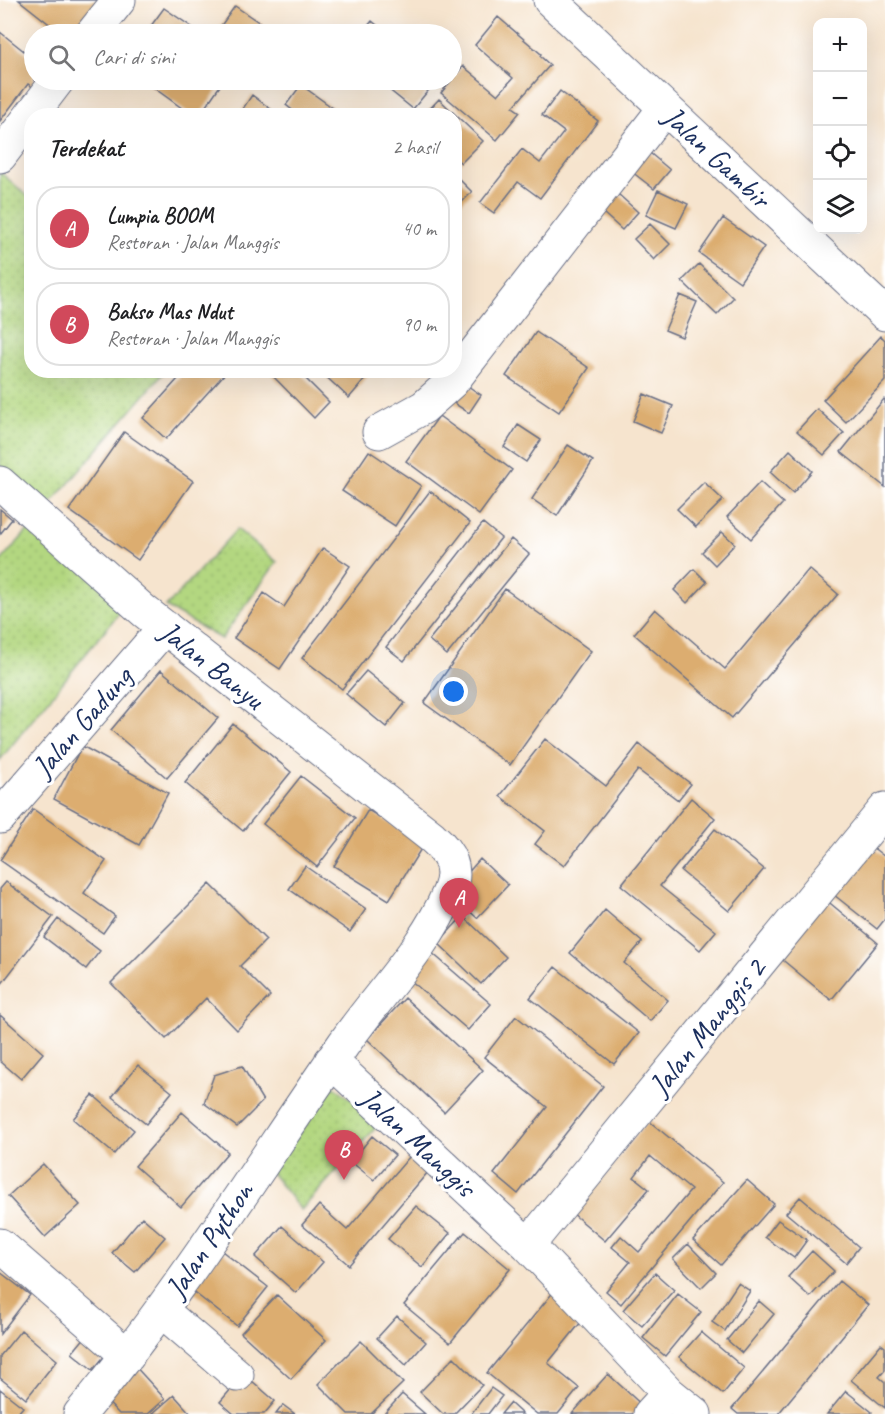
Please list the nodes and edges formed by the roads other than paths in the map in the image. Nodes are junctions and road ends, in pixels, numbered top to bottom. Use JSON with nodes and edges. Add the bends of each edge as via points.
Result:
{"nodes":[{"id":1,"x":118,"y":0,"type":"edge"},
{"id":2,"x":550,"y":0,"type":"edge"},
{"id":3,"x":100,"y":24,"type":"edge"},
{"id":4,"x":50,"y":90,"type":"edge"},
{"id":5,"x":37,"y":108,"type":"edge"},
{"id":6,"x":664,"y":109,"type":"junction"},
{"id":7,"x":24,"y":125,"type":"edge"},
{"id":8,"x":0,"y":156,"type":"edge"},
{"id":9,"x":885,"y":314,"type":"edge"},
{"id":10,"x":462,"y":369,"type":"edge"},
{"id":11,"x":455,"y":378,"type":"edge"},
{"id":12,"x":379,"y":432,"type":"dead end"},
{"id":13,"x":0,"y":483,"type":"edge"},
{"id":14,"x":165,"y":627,"type":"junction"},
{"id":15,"x":885,"y":809,"type":"edge"},
{"id":16,"x":0,"y":817,"type":"edge"},
{"id":17,"x":332,"y":1061,"type":"junction"},
{"id":18,"x":0,"y":1245,"type":"edge"},
{"id":19,"x":528,"y":1245,"type":"junction"},
{"id":20,"x":162,"y":1311,"type":"junction"},
{"id":21,"x":128,"y":1356,"type":"junction"},
{"id":22,"x":237,"y":1375,"type":"dead end"},
{"id":23,"x":660,"y":1404,"type":"edge"},
{"id":24,"x":80,"y":1414,"type":"edge"},
{"id":25,"x":694,"y":1414,"type":"edge"}],
"edges":[{"from":1,"to":3,"type":"street"},
{"from":2,"to":6,"type":"street","name":"Jalan Gambir"},
{"from":4,"to":5,"type":"street"},
{"from":6,"to":9,"type":"street","name":"Jalan Gambir"},
{"from":6,"to":10,"type":"street"},
{"from":7,"to":8,"type":"street"},
{"from":11,"to":12,"type":"street","via":[[424,407]]},
{"from":13,"to":14,"type":"street","name":"Jalan Banyu"},
{"from":14,"to":16,"type":"street","name":"Jalan Gadung"},
{"from":14,"to":17,"type":"street","name":"Jalan Banyu","via":[[448,851],[452,868],[450,891],[412,955]]},
{"from":15,"to":19,"type":"street","name":"Jalan Manggis 2"},
{"from":17,"to":19,"type":"street","name":"Jalan Manggis"},
{"from":17,"to":20,"type":"street","name":"Jalan Python"},
{"from":18,"to":21,"type":"street"},
{"from":19,"to":23,"type":"street","name":"Jalan Manggis"},
{"from":20,"to":21,"type":"street","name":"Jalan Python"},
{"from":20,"to":22,"type":"street"},
{"from":21,"to":24,"type":"street","name":"Jalan Python"},
{"from":23,"to":25,"type":"street","name":"Jalan Manggis"}]}
